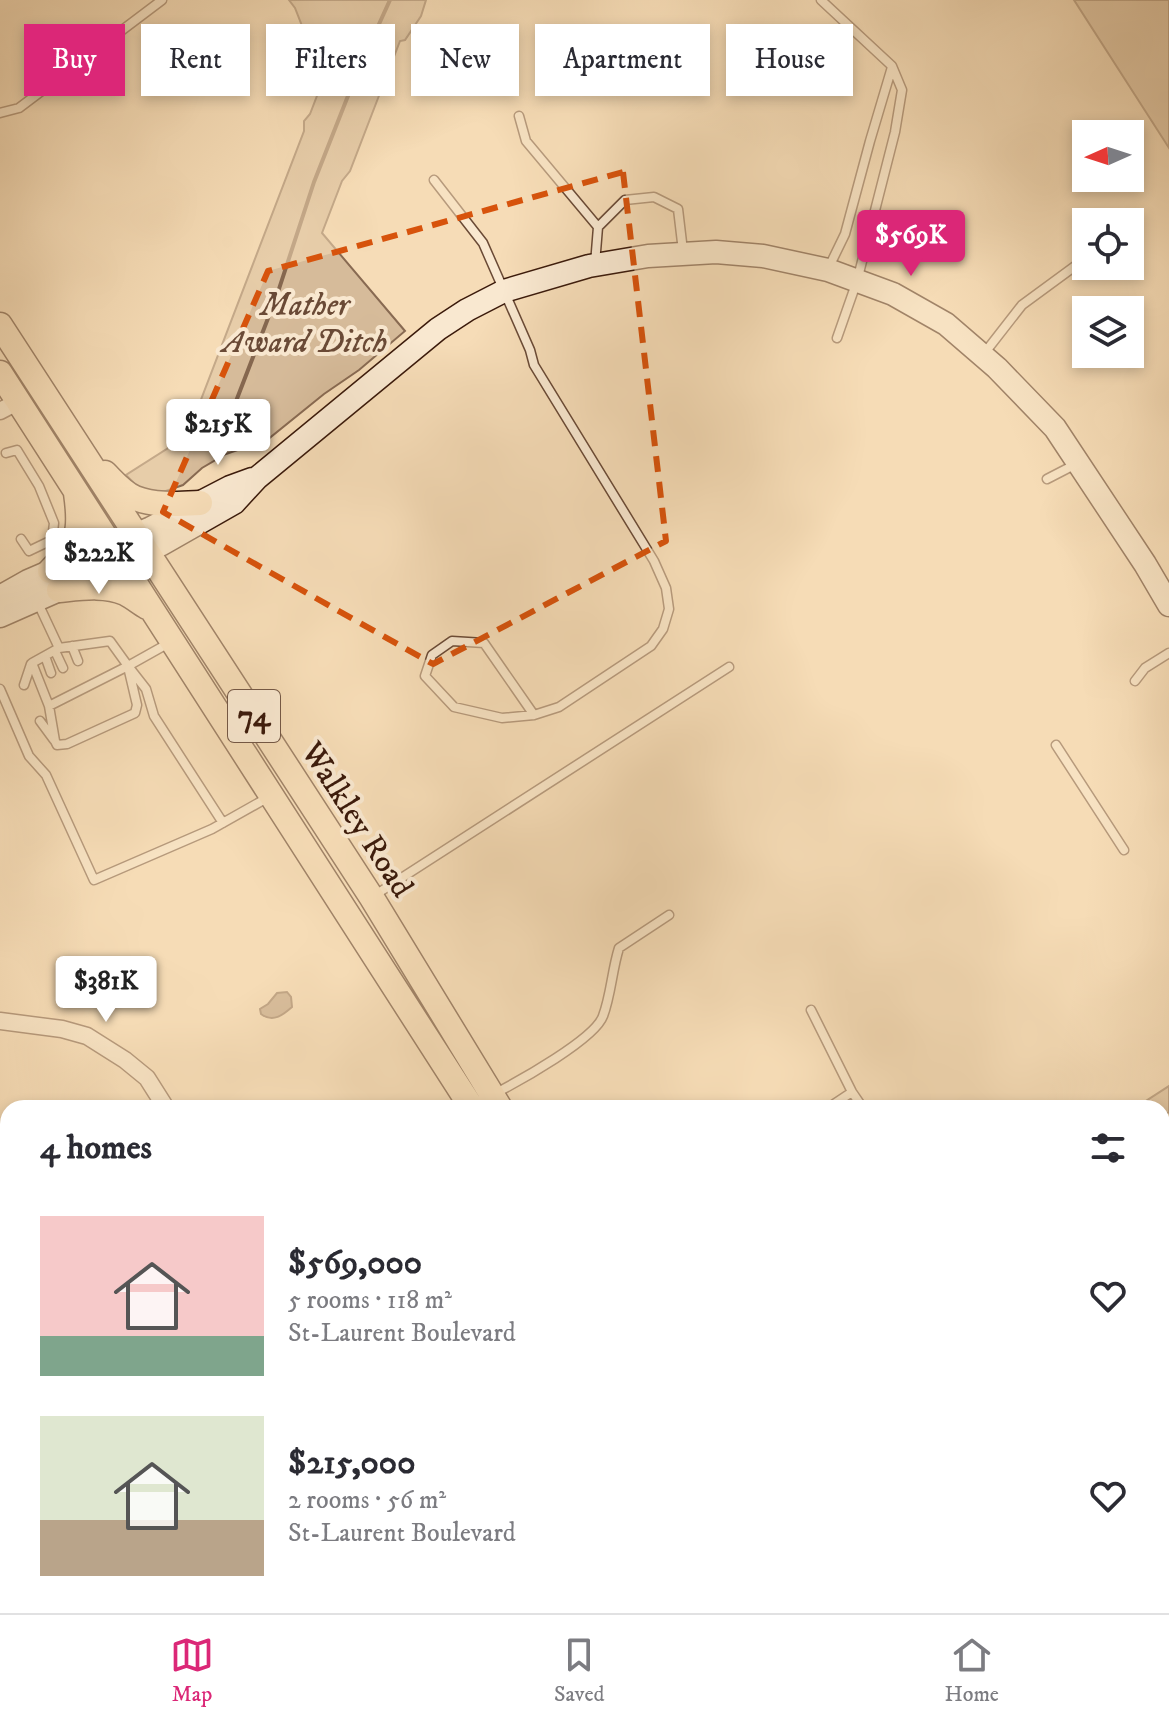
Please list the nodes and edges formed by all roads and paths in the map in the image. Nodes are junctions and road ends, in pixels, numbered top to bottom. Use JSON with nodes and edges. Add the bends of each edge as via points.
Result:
{"nodes":[{"id":1,"x":162,"y":0,"type":"edge"},
{"id":2,"x":821,"y":0,"type":"edge"},
{"id":3,"x":892,"y":66,"type":"junction"},
{"id":4,"x":0,"y":113,"type":"edge"},
{"id":5,"x":519,"y":116,"type":"dead end"},
{"id":6,"x":434,"y":180,"type":"dead end"},
{"id":7,"x":598,"y":227,"type":"junction"},
{"id":8,"x":684,"y":254,"type":"junction"},
{"id":9,"x":595,"y":265,"type":"junction"},
{"id":10,"x":1072,"y":268,"type":"edge"},
{"id":11,"x":828,"y":270,"type":"junction"},
{"id":12,"x":857,"y":281,"type":"junction"},
{"id":13,"x":504,"y":291,"type":"junction"},
{"id":14,"x":0,"y":325,"type":"edge"},
{"id":15,"x":837,"y":338,"type":"dead end"},
{"id":16,"x":983,"y":356,"type":"junction"},
{"id":17,"x":0,"y":373,"type":"edge"},
{"id":18,"x":9,"y":406,"type":"edge"},
{"id":19,"x":78,"y":446,"type":"junction"},
{"id":20,"x":6,"y":453,"type":"dead end"},
{"id":21,"x":1078,"y":462,"type":"junction"},
{"id":22,"x":257,"y":478,"type":"junction"},
{"id":23,"x":1047,"y":479,"type":"dead end"},
{"id":24,"x":75,"y":487,"type":"junction"},
{"id":25,"x":200,"y":503,"type":"junction"},
{"id":26,"x":21,"y":539,"type":"dead end"},
{"id":27,"x":140,"y":543,"type":"junction"},
{"id":28,"x":116,"y":553,"type":"junction"},
{"id":29,"x":48,"y":587,"type":"junction"},
{"id":30,"x":0,"y":597,"type":"edge"},
{"id":31,"x":1169,"y":605,"type":"edge"},
{"id":32,"x":155,"y":612,"type":"junction"},
{"id":33,"x":0,"y":616,"type":"edge"},
{"id":34,"x":173,"y":641,"type":"junction"},
{"id":35,"x":85,"y":645,"type":"junction"},
{"id":36,"x":72,"y":646,"type":"junction"},
{"id":37,"x":57,"y":649,"type":"junction"},
{"id":38,"x":1169,"y":653,"type":"edge"},
{"id":39,"x":90,"y":655,"type":"dead end"},
{"id":40,"x":45,"y":656,"type":"junction"},
{"id":41,"x":78,"y":661,"type":"dead end"},
{"id":42,"x":32,"y":663,"type":"junction"},
{"id":43,"x":128,"y":666,"type":"junction"},
{"id":44,"x":729,"y":667,"type":"dead end"},
{"id":45,"x":63,"y":668,"type":"dead end"},
{"id":46,"x":97,"y":669,"type":"dead end"},
{"id":47,"x":51,"y":673,"type":"dead end"},
{"id":48,"x":84,"y":675,"type":"dead end"},
{"id":49,"x":102,"y":679,"type":"junction"},
{"id":50,"x":1135,"y":681,"type":"dead end"},
{"id":51,"x":69,"y":682,"type":"dead end"},
{"id":52,"x":24,"y":685,"type":"dead end"},
{"id":53,"x":89,"y":686,"type":"junction"},
{"id":54,"x":57,"y":687,"type":"dead end"},
{"id":55,"x":0,"y":689,"type":"edge"},
{"id":56,"x":74,"y":693,"type":"junction"},
{"id":57,"x":62,"y":699,"type":"junction"},
{"id":58,"x":49,"y":706,"type":"junction"},
{"id":59,"x":534,"y":715,"type":"junction"},
{"id":60,"x":40,"y":721,"type":"dead end"},
{"id":61,"x":55,"y":741,"type":"junction"},
{"id":62,"x":1056,"y":745,"type":"dead end"},
{"id":63,"x":290,"y":772,"type":"junction"},
{"id":64,"x":269,"y":792,"type":"junction"},
{"id":65,"x":223,"y":823,"type":"junction"},
{"id":66,"x":1124,"y":850,"type":"dead end"},
{"id":67,"x":372,"y":898,"type":"junction"},
{"id":68,"x":669,"y":915,"type":"dead end"},
{"id":69,"x":811,"y":1010,"type":"dead end"},
{"id":70,"x":0,"y":1021,"type":"edge"},
{"id":71,"x":852,"y":1092,"type":"junction"},
{"id":72,"x":158,"y":1100,"type":"edge"},
{"id":73,"x":481,"y":1100,"type":"edge"},
{"id":74,"x":481,"y":1100,"type":"edge"},
{"id":75,"x":492,"y":1100,"type":"edge"},
{"id":76,"x":840,"y":1100,"type":"edge"},
{"id":77,"x":858,"y":1100,"type":"edge"}],
"edges":[{"from":1,"to":4,"type":"lane","via":[[19,108]]},
{"from":2,"to":3,"type":"lane"},
{"from":3,"to":11,"type":"lane","via":[[845,234]]},
{"from":3,"to":12,"type":"lane","via":[[902,90]]},
{"from":5,"to":7,"type":"lane","via":[[526,141]]},
{"from":6,"to":13,"type":"lane","via":[[483,243]]},
{"from":7,"to":8,"type":"lane","via":[[625,200],[654,197],[678,209]]},
{"from":7,"to":9,"type":"lane"},
{"from":8,"to":9,"type":"street"},
{"from":8,"to":11,"type":"street","via":[[763,256]]},
{"from":9,"to":13,"type":"street"},
{"from":10,"to":16,"type":"lane","via":[[1022,305]]},
{"from":11,"to":12,"type":"street"},
{"from":12,"to":15,"type":"lane"},
{"from":12,"to":16,"type":"street","via":[[946,324]]},
{"from":13,"to":22,"type":"street","via":[[438,329]]},
{"from":13,"to":59,"type":"lane","via":[[534,365],[654,561],[669,609],[651,646],[559,707]]},
{"from":14,"to":19,"type":"main road","name":"Walkley Road","number":"74"},
{"from":16,"to":21,"type":"street","via":[[1055,428]]},
{"from":17,"to":18,"type":"main road","name":"Walkley Road","number":"74"},
{"from":18,"to":24,"type":"main road","name":"Walkley Road","number":"74"},
{"from":19,"to":25,"type":"main road","via":[[134,497]]},
{"from":19,"to":27,"type":"main road","name":"Walkley Road","number":"74"},
{"from":20,"to":26,"type":"lane","via":[[17,450],[54,523],[52,540],[29,551]]},
{"from":21,"to":23,"type":"lane"},
{"from":21,"to":31,"type":"street"},
{"from":22,"to":25,"type":"street"},
{"from":22,"to":27,"type":"street","via":[[234,503]]},
{"from":24,"to":28,"type":"main road","name":"Walkley Road","number":"74"},
{"from":24,"to":29,"type":"main road","via":[[77,537]]},
{"from":25,"to":27,"type":"street"},
{"from":27,"to":28,"type":"street"},
{"from":27,"to":63,"type":"main road","name":"Walkley Road","number":"74"},
{"from":28,"to":29,"type":"street"},
{"from":28,"to":32,"type":"main road","name":"Walkley Road","number":"74"},
{"from":29,"to":30,"type":"street"},
{"from":29,"to":32,"type":"main road","via":[[123,592]]},
{"from":29,"to":33,"type":"street"},
{"from":29,"to":37,"type":"lane"},
{"from":32,"to":34,"type":"main road","name":"Walkley Road","number":"74"},
{"from":34,"to":43,"type":"lane"},
{"from":34,"to":64,"type":"main road","name":"Walkley Road","number":"74"},
{"from":35,"to":36,"type":"lane"},
{"from":35,"to":39,"type":"lane"},
{"from":35,"to":43,"type":"lane","via":[[110,641]]},
{"from":36,"to":37,"type":"lane"},
{"from":36,"to":41,"type":"lane"},
{"from":37,"to":40,"type":"lane"},
{"from":37,"to":45,"type":"lane"},
{"from":38,"to":50,"type":"lane"},
{"from":40,"to":42,"type":"lane"},
{"from":40,"to":47,"type":"lane"},
{"from":42,"to":52,"type":"lane"},
{"from":42,"to":58,"type":"lane"},
{"from":43,"to":49,"type":"lane"},
{"from":43,"to":61,"type":"lane","via":[[135,713],[67,744]]},
{"from":43,"to":65,"type":"lane"},
{"from":44,"to":67,"type":"lane"},
{"from":46,"to":49,"type":"lane"},
{"from":48,"to":53,"type":"lane"},
{"from":49,"to":53,"type":"lane"},
{"from":51,"to":56,"type":"lane"},
{"from":53,"to":56,"type":"lane"},
{"from":54,"to":57,"type":"lane"},
{"from":55,"to":65,"type":"lane","via":[[94,880]]},
{"from":56,"to":57,"type":"lane"},
{"from":57,"to":58,"type":"lane"},
{"from":58,"to":61,"type":"lane"},
{"from":59,"to":59,"type":"lane","via":[[484,643],[452,641],[432,655],[425,676],[454,707],[502,718]]},
{"from":60,"to":61,"type":"lane"},
{"from":62,"to":66,"type":"lane"},
{"from":63,"to":64,"type":"main road"},
{"from":63,"to":67,"type":"main road","name":"Walkley Road","number":"74"},
{"from":64,"to":65,"type":"lane"},
{"from":64,"to":73,"type":"main road","name":"Walkley Road","number":"74"},
{"from":67,"to":74,"type":"main road","name":"Walkley Road","number":"74"},
{"from":68,"to":75,"type":"lane","via":[[619,948],[603,1018],[595,1030]]},
{"from":69,"to":71,"type":"lane"},
{"from":70,"to":72,"type":"street","via":[[87,1036],[147,1078]]},
{"from":71,"to":76,"type":"lane"},
{"from":71,"to":77,"type":"lane"}]}
